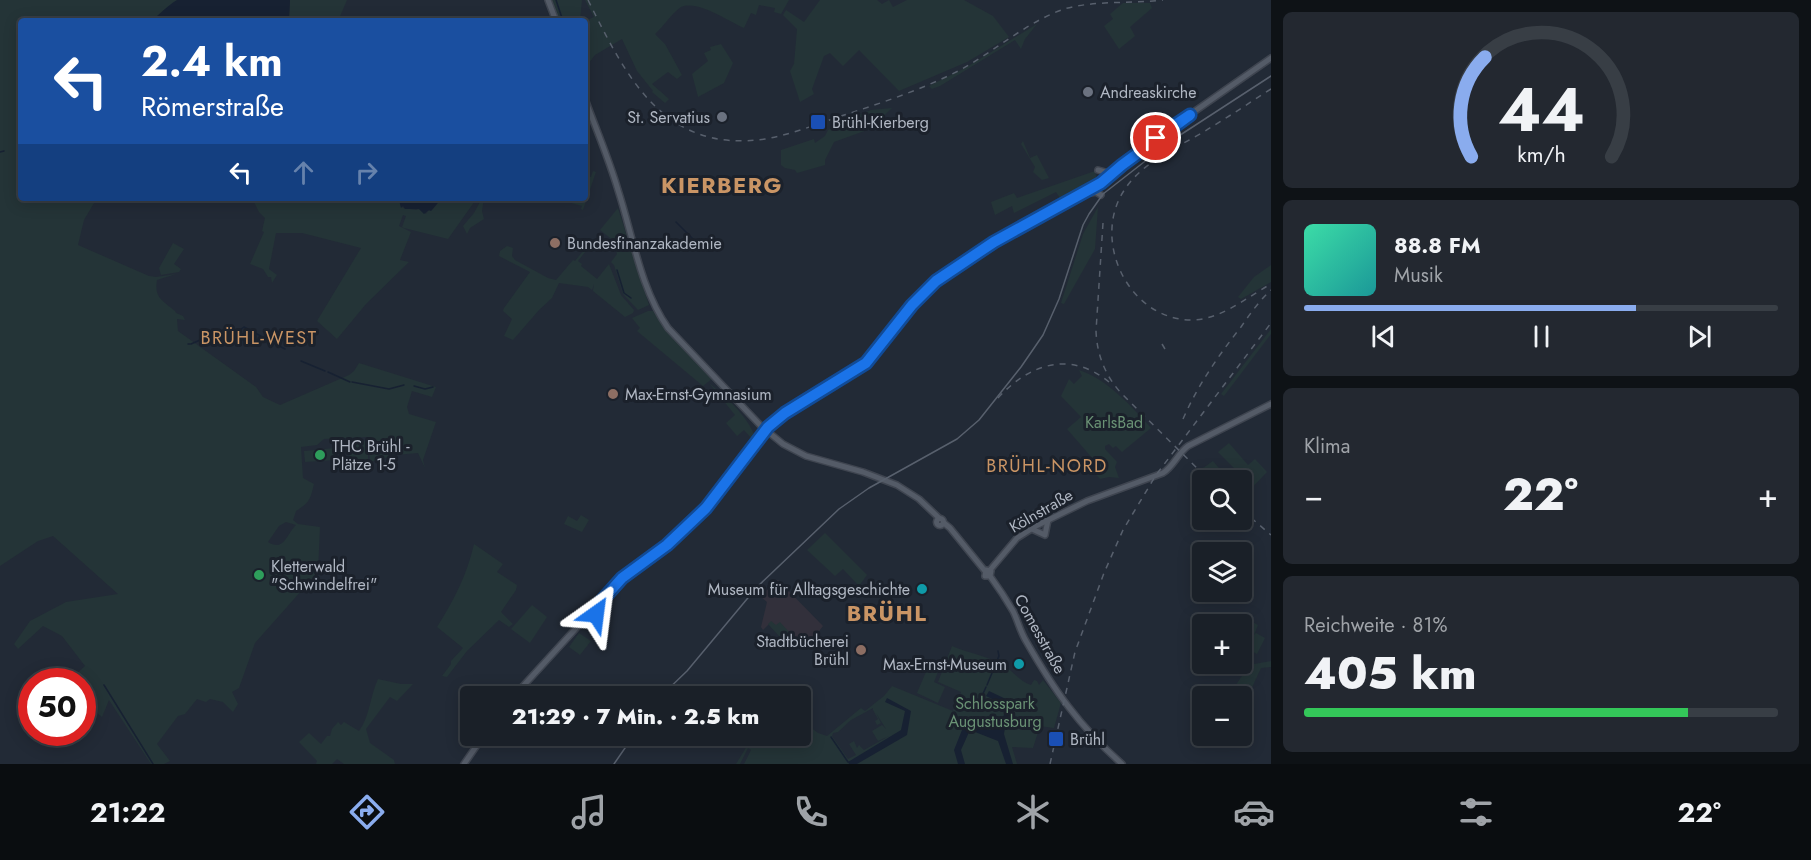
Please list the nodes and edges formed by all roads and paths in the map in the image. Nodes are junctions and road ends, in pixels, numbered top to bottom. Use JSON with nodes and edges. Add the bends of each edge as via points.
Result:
{"nodes":[{"id":1,"x":548,"y":0,"type":"edge"},
{"id":2,"x":555,"y":18,"type":"edge"},
{"id":3,"x":1271,"y":58,"type":"edge"},
{"id":4,"x":588,"y":107,"type":"edge"},
{"id":5,"x":1190,"y":115,"type":"junction"},
{"id":6,"x":1122,"y":165,"type":"junction"},
{"id":7,"x":1098,"y":170,"type":"dead end"},
{"id":8,"x":1112,"y":174,"type":"junction"},
{"id":9,"x":1101,"y":195,"type":"dead end"},
{"id":10,"x":1080,"y":196,"type":"junction"},
{"id":11,"x":1271,"y":404,"type":"edge"},
{"id":12,"x":756,"y":421,"type":"junction"},
{"id":13,"x":775,"y":422,"type":"junction"},
{"id":14,"x":765,"y":430,"type":"junction"},
{"id":15,"x":775,"y":438,"type":"junction"},
{"id":16,"x":758,"y":439,"type":"junction"},
{"id":17,"x":1034,"y":514,"type":"dead end"},
{"id":18,"x":1049,"y":519,"type":"junction"},
{"id":19,"x":1031,"y":529,"type":"junction"},
{"id":20,"x":988,"y":572,"type":"junction"},
{"id":21,"x":597,"y":606,"type":"junction"},
{"id":22,"x":600,"y":621,"type":"dead end"},
{"id":23,"x":523,"y":686,"type":"edge"},
{"id":24,"x":476,"y":746,"type":"edge"},
{"id":25,"x":470,"y":755,"type":"junction"},
{"id":26,"x":464,"y":764,"type":"edge"},
{"id":27,"x":473,"y":764,"type":"edge"},
{"id":28,"x":1122,"y":764,"type":"edge"}],
"edges":[{"from":1,"to":2,"type":"main road"},
{"from":3,"to":5,"type":"main road"},
{"from":4,"to":12,"type":"main road","name":"Comesstraße","via":[[656,311]]},
{"from":5,"to":6,"type":"main road"},
{"from":5,"to":6,"type":"main road"},
{"from":6,"to":8,"type":"main road"},
{"from":7,"to":8,"type":"main road"},
{"from":8,"to":10,"type":"main road"},
{"from":9,"to":10,"type":"main road","via":[[1093,192]]},
{"from":10,"to":13,"type":"main road","via":[[994,242],[940,278],[912,305],[866,363]]},
{"from":11,"to":18,"type":"main road","name":"Kölnstraße","via":[[1188,446],[1163,472]]},
{"from":12,"to":13,"type":"main road"},
{"from":12,"to":14,"type":"main road","name":"Comesstraße"},
{"from":12,"to":16,"type":"main road"},
{"from":13,"to":14,"type":"main road"},
{"from":13,"to":15,"type":"main road"},
{"from":14,"to":15,"type":"main road","name":"Comesstraße"},
{"from":14,"to":16,"type":"main road"},
{"from":15,"to":16,"type":"main road"},
{"from":15,"to":20,"type":"main road","name":"Comesstraße","via":[[806,456],[897,485],[941,520]]},
{"from":16,"to":21,"type":"main road","via":[[706,508],[675,539],[674,548],[667,545],[644,561],[635,559],[635,567]]},
{"from":17,"to":18,"type":"main road"},
{"from":18,"to":19,"type":"main road","name":"Kölnstraße"},
{"from":18,"to":19,"type":"main road","via":[[1045,535]]},
{"from":19,"to":20,"type":"main road","name":"Kölnstraße","via":[[1017,538]]},
{"from":20,"to":28,"type":"main road","name":"Comesstraße","via":[[1067,706],[1085,730]]},
{"from":21,"to":22,"type":"main road","via":[[595,612]]},
{"from":21,"to":23,"type":"main road"},
{"from":24,"to":25,"type":"main road"},
{"from":25,"to":26,"type":"main road"},
{"from":25,"to":27,"type":"main road"}]}
